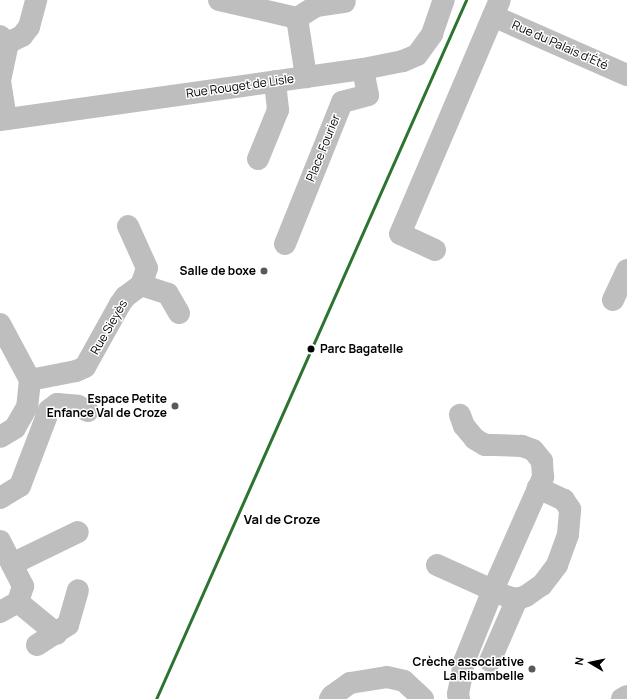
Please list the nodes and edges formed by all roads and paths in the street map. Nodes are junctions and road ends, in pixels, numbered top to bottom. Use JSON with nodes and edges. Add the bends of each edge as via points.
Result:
{"nodes":[{"id":1,"x":36,"y":0,"type":"edge"},
{"id":2,"x":219,"y":0,"type":"edge"},
{"id":3,"x":444,"y":0,"type":"edge"},
{"id":4,"x":345,"y":2,"type":"dead end"},
{"id":5,"x":497,"y":8,"type":"edge"},
{"id":6,"x":297,"y":18,"type":"junction"},
{"id":7,"x":4,"y":40,"type":"edge"},
{"id":8,"x":363,"y":69,"type":"junction"},
{"id":9,"x":627,"y":75,"type":"edge"},
{"id":10,"x":306,"y":77,"type":"junction"},
{"id":11,"x":275,"y":81,"type":"junction"},
{"id":12,"x":3,"y":120,"type":"edge"},
{"id":13,"x":258,"y":159,"type":"dead end"},
{"id":14,"x":128,"y":226,"type":"dead end"},
{"id":15,"x":285,"y":244,"type":"dead end"},
{"id":16,"x":436,"y":250,"type":"dead end"},
{"id":17,"x":627,"y":270,"type":"edge"},
{"id":18,"x":141,"y":285,"type":"junction"},
{"id":19,"x":614,"y":300,"type":"dead end"},
{"id":20,"x":179,"y":313,"type":"dead end"},
{"id":21,"x":0,"y":324,"type":"edge"},
{"id":22,"x":30,"y":380,"type":"junction"},
{"id":23,"x":88,"y":411,"type":"dead end"},
{"id":24,"x":460,"y":415,"type":"dead end"},
{"id":25,"x":0,"y":437,"type":"edge"},
{"id":26,"x":538,"y":488,"type":"junction"},
{"id":27,"x":0,"y":498,"type":"edge"},
{"id":28,"x":78,"y":532,"type":"dead end"},
{"id":29,"x":0,"y":541,"type":"edge"},
{"id":30,"x":12,"y":564,"type":"junction"},
{"id":31,"x":437,"y":565,"type":"dead end"},
{"id":32,"x":78,"y":590,"type":"dead end"},
{"id":33,"x":493,"y":590,"type":"junction"},
{"id":34,"x":517,"y":599,"type":"junction"},
{"id":35,"x":9,"y":607,"type":"edge"},
{"id":36,"x":57,"y":634,"type":"junction"},
{"id":37,"x":37,"y":645,"type":"dead end"},
{"id":38,"x":490,"y":660,"type":"dead end"},
{"id":39,"x":627,"y":696,"type":"edge"},
{"id":40,"x":330,"y":699,"type":"edge"},
{"id":41,"x":423,"y":699,"type":"edge"},
{"id":42,"x":459,"y":699,"type":"edge"},
{"id":43,"x":622,"y":699,"type":"edge"}],
"edges":[{"from":1,"to":7,"type":"street","via":[[28,27],[22,36]]},
{"from":2,"to":6,"type":"street"},
{"from":3,"to":8,"type":"street","name":"Rue Rouget de Lisle","via":[[432,34],[417,55],[403,61]]},
{"from":4,"to":6,"type":"street","via":[[316,6]]},
{"from":5,"to":9,"type":"street","name":"Rue du Palais d'Été"},
{"from":5,"to":16,"type":"street","via":[[400,234]]},
{"from":6,"to":10,"type":"street"},
{"from":7,"to":12,"type":"street","via":[[0,81]]},
{"from":8,"to":10,"type":"street","name":"Rue Rouget de Lisle"},
{"from":8,"to":15,"type":"street","name":"Place Fourier","via":[[368,95],[342,102]]},
{"from":10,"to":11,"type":"street","name":"Rue Rouget de Lisle"},
{"from":11,"to":12,"type":"street","name":"Rue Rouget de Lisle"},
{"from":11,"to":13,"type":"street","via":[[278,110]]},
{"from":14,"to":18,"type":"street","via":[[147,268]]},
{"from":17,"to":19,"type":"street"},
{"from":18,"to":20,"type":"street","via":[[168,294]]},
{"from":18,"to":22,"type":"street","name":"Rue Sieyès","via":[[120,304],[85,367]]},
{"from":21,"to":22,"type":"street"},
{"from":22,"to":25,"type":"street","via":[[27,407],[15,428]]},
{"from":23,"to":27,"type":"street","via":[[78,406],[57,404],[49,410],[20,486]]},
{"from":24,"to":26,"type":"street","via":[[464,426],[474,439],[485,445],[522,446],[533,450],[542,461],[543,477]]},
{"from":26,"to":33,"type":"street"},
{"from":26,"to":34,"type":"street","via":[[564,500],[570,508],[568,534],[557,565],[542,585]]},
{"from":28,"to":30,"type":"street"},
{"from":29,"to":30,"type":"street"},
{"from":30,"to":35,"type":"street","via":[[23,586]]},
{"from":31,"to":33,"type":"street"},
{"from":32,"to":36,"type":"street","via":[[68,625]]},
{"from":33,"to":34,"type":"street"},
{"from":33,"to":42,"type":"street","via":[[464,662]]},
{"from":34,"to":38,"type":"street"},
{"from":35,"to":36,"type":"street"},
{"from":36,"to":37,"type":"street"},
{"from":39,"to":43,"type":"street"},
{"from":40,"to":41,"type":"street","via":[[350,683],[387,677],[404,681]]}]}
